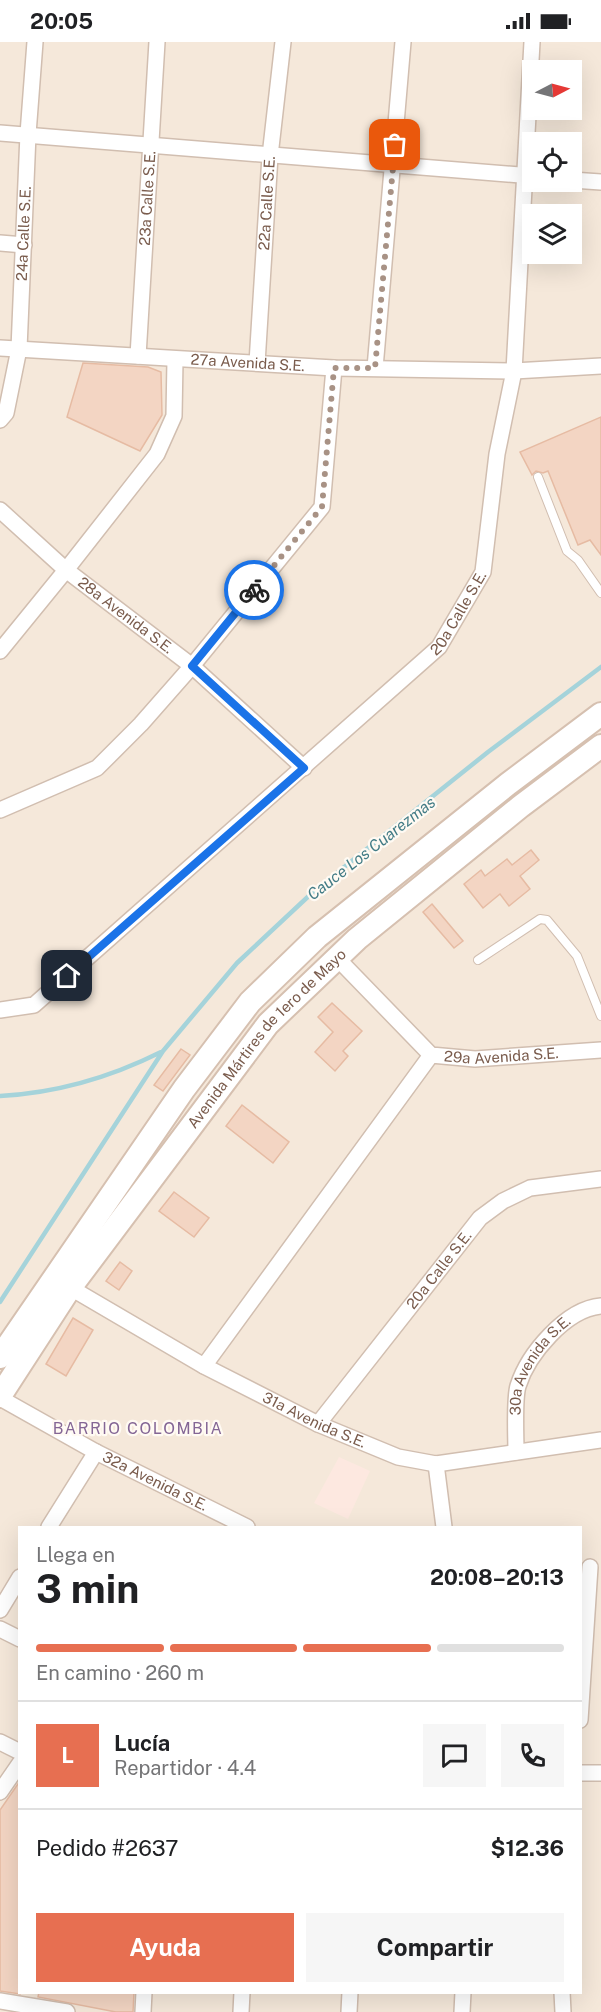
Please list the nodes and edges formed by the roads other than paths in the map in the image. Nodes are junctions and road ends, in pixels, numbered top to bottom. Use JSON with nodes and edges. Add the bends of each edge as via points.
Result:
{"nodes":[{"id":1,"x":35,"y":42,"type":"edge"},
{"id":2,"x":157,"y":42,"type":"edge"},
{"id":3,"x":283,"y":42,"type":"edge"},
{"id":4,"x":404,"y":42,"type":"edge"},
{"id":5,"x":532,"y":42,"type":"edge"},
{"id":6,"x":530,"y":132,"type":"edge"},
{"id":7,"x":0,"y":133,"type":"edge"},
{"id":8,"x":28,"y":134,"type":"junction"},
{"id":9,"x":151,"y":145,"type":"junction"},
{"id":10,"x":270,"y":156,"type":"junction"},
{"id":11,"x":393,"y":165,"type":"junction"},
{"id":12,"x":522,"y":175,"type":"edge"},
{"id":13,"x":582,"y":181,"type":"edge"},
{"id":14,"x":601,"y":182,"type":"edge"},
{"id":15,"x":528,"y":192,"type":"edge"},
{"id":16,"x":0,"y":243,"type":"edge"},
{"id":17,"x":24,"y":245,"type":"junction"},
{"id":18,"x":0,"y":348,"type":"edge"},
{"id":19,"x":19,"y":350,"type":"junction"},
{"id":20,"x":138,"y":356,"type":"junction"},
{"id":21,"x":175,"y":360,"type":"junction"},
{"id":22,"x":257,"y":363,"type":"junction"},
{"id":23,"x":601,"y":366,"type":"edge"},
{"id":24,"x":334,"y":368,"type":"junction"},
{"id":25,"x":375,"y":368,"type":"junction"},
{"id":26,"x":514,"y":371,"type":"junction"},
{"id":27,"x":0,"y":420,"type":"edge"},
{"id":28,"x":538,"y":477,"type":"dead end"},
{"id":29,"x":0,"y":510,"type":"edge"},
{"id":30,"x":66,"y":570,"type":"junction"},
{"id":31,"x":601,"y":593,"type":"edge"},
{"id":32,"x":0,"y":651,"type":"edge"},
{"id":33,"x":192,"y":666,"type":"junction"},
{"id":34,"x":601,"y":714,"type":"edge"},
{"id":35,"x":577,"y":730,"type":"junction"},
{"id":36,"x":597,"y":749,"type":"edge"},
{"id":37,"x":304,"y":768,"type":"junction"},
{"id":38,"x":0,"y":810,"type":"edge"},
{"id":39,"x":336,"y":957,"type":"junction"},
{"id":40,"x":478,"y":960,"type":"dead end"},
{"id":41,"x":0,"y":1010,"type":"edge"},
{"id":42,"x":601,"y":1016,"type":"edge"},
{"id":43,"x":601,"y":1050,"type":"edge"},
{"id":44,"x":431,"y":1055,"type":"junction"},
{"id":45,"x":601,"y":1179,"type":"edge"},
{"id":46,"x":62,"y":1283,"type":"junction"},
{"id":47,"x":601,"y":1306,"type":"edge"},
{"id":48,"x":0,"y":1357,"type":"edge"},
{"id":49,"x":204,"y":1366,"type":"junction"},
{"id":50,"x":0,"y":1397,"type":"edge"},
{"id":51,"x":318,"y":1424,"type":"junction"},
{"id":52,"x":601,"y":1440,"type":"edge"},
{"id":53,"x":96,"y":1452,"type":"junction"},
{"id":54,"x":516,"y":1452,"type":"junction"},
{"id":55,"x":436,"y":1464,"type":"junction"},
{"id":56,"x":50,"y":1526,"type":"edge"},
{"id":57,"x":245,"y":1526,"type":"edge"},
{"id":58,"x":444,"y":1526,"type":"edge"},
{"id":59,"x":590,"y":1567,"type":"edge"},
{"id":60,"x":18,"y":1580,"type":"edge"},
{"id":61,"x":0,"y":1610,"type":"edge"},
{"id":62,"x":0,"y":1629,"type":"edge"},
{"id":63,"x":18,"y":1638,"type":"edge"},
{"id":64,"x":585,"y":1659,"type":"junction"},
{"id":65,"x":601,"y":1661,"type":"edge"},
{"id":66,"x":582,"y":1696,"type":"edge"},
{"id":67,"x":0,"y":1742,"type":"edge"},
{"id":68,"x":18,"y":1751,"type":"edge"},
{"id":69,"x":18,"y":1765,"type":"edge"},
{"id":70,"x":582,"y":1773,"type":"edge"},
{"id":71,"x":601,"y":1773,"type":"edge"},
{"id":72,"x":0,"y":1792,"type":"edge"},
{"id":73,"x":144,"y":1994,"type":"edge"},
{"id":74,"x":242,"y":1994,"type":"edge"},
{"id":75,"x":350,"y":1994,"type":"edge"},
{"id":76,"x":463,"y":1994,"type":"edge"},
{"id":77,"x":562,"y":1994,"type":"edge"},
{"id":78,"x":0,"y":2001,"type":"edge"},
{"id":79,"x":67,"y":2012,"type":"edge"},
{"id":80,"x":143,"y":2012,"type":"edge"},
{"id":81,"x":241,"y":2012,"type":"edge"},
{"id":82,"x":349,"y":2012,"type":"edge"},
{"id":83,"x":462,"y":2012,"type":"edge"},
{"id":84,"x":563,"y":2012,"type":"edge"}],
"edges":[{"from":1,"to":8,"type":"street","name":"24a Calle S.E."},
{"from":2,"to":9,"type":"street","name":"23a Calle S.E."},
{"from":3,"to":10,"type":"street","name":"22a Calle S.E."},
{"from":4,"to":11,"type":"street"},
{"from":5,"to":6,"type":"street","name":"20a Calle S.E."},
{"from":7,"to":8,"type":"street"},
{"from":8,"to":9,"type":"street"},
{"from":8,"to":17,"type":"street","name":"24a Calle S.E."},
{"from":9,"to":10,"type":"street"},
{"from":9,"to":20,"type":"street","name":"23a Calle S.E."},
{"from":10,"to":11,"type":"street"},
{"from":10,"to":22,"type":"street","name":"22a Calle S.E."},
{"from":11,"to":12,"type":"street"},
{"from":11,"to":25,"type":"street"},
{"from":13,"to":14,"type":"street"},
{"from":15,"to":26,"type":"street","name":"20a Calle S.E."},
{"from":16,"to":17,"type":"street"},
{"from":17,"to":19,"type":"street","name":"24a Calle S.E."},
{"from":18,"to":19,"type":"street","name":"27a Avenida S.E."},
{"from":19,"to":20,"type":"street","name":"27a Avenida S.E."},
{"from":19,"to":27,"type":"street","name":"24a Calle S.E.","via":[[6,413]]},
{"from":20,"to":21,"type":"street","name":"27a Avenida S.E."},
{"from":21,"to":22,"type":"street","name":"27a Avenida S.E."},
{"from":21,"to":30,"type":"street","via":[[174,416],[157,454]]},
{"from":22,"to":24,"type":"street","name":"27a Avenida S.E."},
{"from":23,"to":26,"type":"street","name":"27a Avenida S.E."},
{"from":24,"to":25,"type":"street","name":"27a Avenida S.E."},
{"from":24,"to":33,"type":"street","via":[[322,507]]},
{"from":25,"to":26,"type":"street","name":"27a Avenida S.E."},
{"from":26,"to":37,"type":"street","name":"20a Calle S.E.","via":[[497,454],[483,572],[439,647]]},
{"from":28,"to":31,"type":"lane","via":[[567,551]]},
{"from":29,"to":30,"type":"street","name":"28a Avenida S.E."},
{"from":30,"to":32,"type":"street"},
{"from":30,"to":33,"type":"street","name":"28a Avenida S.E."},
{"from":33,"to":37,"type":"street","name":"28a Avenida S.E."},
{"from":33,"to":38,"type":"street","via":[[97,768]]},
{"from":34,"to":35,"type":"main road","name":"Avenida Mártires de 1ero de Mayo"},
{"from":35,"to":36,"type":"main road"},
{"from":35,"to":46,"type":"main road","name":"Avenida Mártires de 1ero de Mayo","via":[[317,937],[250,1002],[184,1089]]},
{"from":36,"to":39,"type":"main road","name":"Avenida Mártires de 1ero de Mayo"},
{"from":37,"to":41,"type":"street","name":"20a Calle S.E.","via":[[34,1005]]},
{"from":39,"to":44,"type":"street","name":"29a Avenida S.E."},
{"from":39,"to":46,"type":"main road","name":"Avenida Mártires de 1ero de Mayo","via":[[268,1024]]},
{"from":40,"to":42,"type":"lane","via":[[540,919],[547,920],[577,956]]},
{"from":43,"to":44,"type":"street","name":"29a Avenida S.E.","via":[[475,1059]]},
{"from":44,"to":49,"type":"street"},
{"from":45,"to":51,"type":"street","name":"20a Calle S.E.","via":[[530,1188],[502,1201],[480,1218]]},
{"from":46,"to":48,"type":"main road","name":"Avenida Mártires de 1ero de Mayo"},
{"from":46,"to":49,"type":"street","name":"31a Avenida S.E."},
{"from":46,"to":50,"type":"main road","name":"Avenida Mártires de 1ero de Mayo"},
{"from":47,"to":54,"type":"street","name":"30a Avenida S.E.","via":[[589,1307],[553,1331],[535,1352],[517,1388]]},
{"from":49,"to":51,"type":"street","name":"31a Avenida S.E."},
{"from":50,"to":53,"type":"street","name":"32a Avenida S.E."},
{"from":51,"to":55,"type":"street","name":"31a Avenida S.E.","via":[[399,1457]]},
{"from":52,"to":54,"type":"street","name":"31a Avenida S.E."},
{"from":53,"to":56,"type":"street"},
{"from":53,"to":57,"type":"street","name":"32a Avenida S.E."},
{"from":54,"to":55,"type":"street","name":"31a Avenida S.E."},
{"from":55,"to":58,"type":"street"},
{"from":59,"to":64,"type":"street"},
{"from":60,"to":61,"type":"street"},
{"from":62,"to":63,"type":"street"},
{"from":64,"to":65,"type":"street"},
{"from":64,"to":66,"type":"street"},
{"from":67,"to":68,"type":"street"},
{"from":69,"to":72,"type":"street"},
{"from":70,"to":71,"type":"street"},
{"from":73,"to":80,"type":"street"},
{"from":74,"to":81,"type":"street"},
{"from":75,"to":82,"type":"street"},
{"from":76,"to":83,"type":"street"},
{"from":77,"to":84,"type":"street"},
{"from":78,"to":79,"type":"street"}]}
